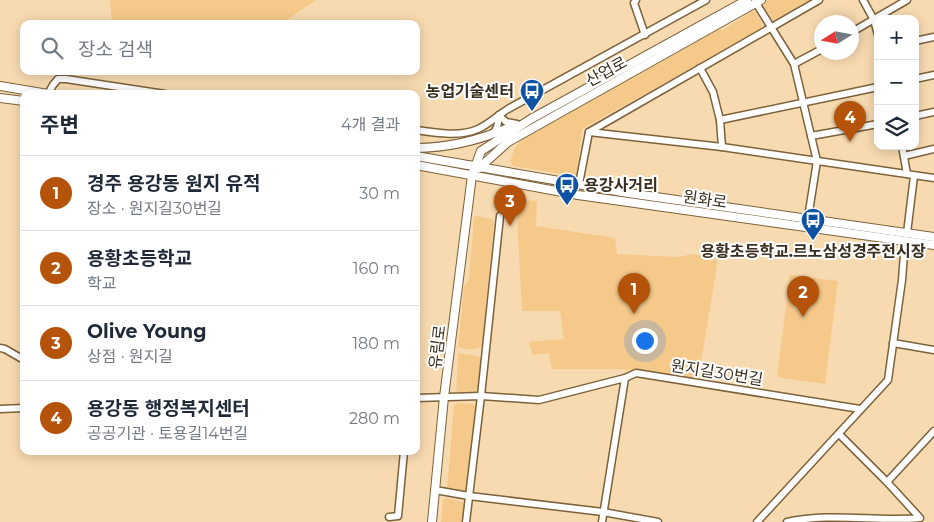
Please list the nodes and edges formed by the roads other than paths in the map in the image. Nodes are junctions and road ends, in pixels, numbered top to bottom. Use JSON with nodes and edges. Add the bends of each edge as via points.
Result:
{"nodes":[{"id":1,"x":636,"y":0,"type":"edge"},
{"id":2,"x":706,"y":0,"type":"edge"},
{"id":3,"x":747,"y":0,"type":"edge"},
{"id":4,"x":819,"y":0,"type":"edge"},
{"id":5,"x":863,"y":0,"type":"edge"},
{"id":6,"x":907,"y":0,"type":"edge"},
{"id":7,"x":758,"y":1,"type":"edge"},
{"id":8,"x":882,"y":15,"type":"edge"},
{"id":9,"x":874,"y":20,"type":"joint"},
{"id":10,"x":771,"y":27,"type":"junction"},
{"id":11,"x":859,"y":28,"type":"edge"},
{"id":12,"x":645,"y":35,"type":"junction"},
{"id":13,"x":934,"y":37,"type":"edge"},
{"id":14,"x":919,"y":40,"type":"edge"},
{"id":15,"x":814,"y":53,"type":"edge"},
{"id":16,"x":794,"y":64,"type":"junction"},
{"id":17,"x":700,"y":68,"type":"junction"},
{"id":18,"x":934,"y":74,"type":"edge"},
{"id":19,"x":919,"y":78,"type":"edge"},
{"id":20,"x":0,"y":86,"type":"edge"},
{"id":21,"x":122,"y":87,"type":"junction"},
{"id":22,"x":874,"y":88,"type":"edge"},
{"id":23,"x":24,"y":90,"type":"edge"},
{"id":24,"x":50,"y":90,"type":"edge"},
{"id":25,"x":125,"y":90,"type":"edge"},
{"id":26,"x":140,"y":90,"type":"edge"},
{"id":27,"x":0,"y":98,"type":"edge"},
{"id":28,"x":20,"y":100,"type":"edge"},
{"id":29,"x":803,"y":102,"type":"junction"},
{"id":30,"x":934,"y":112,"type":"edge"},
{"id":31,"x":499,"y":115,"type":"junction"},
{"id":32,"x":919,"y":115,"type":"edge"},
{"id":33,"x":531,"y":119,"type":"junction"},
{"id":34,"x":720,"y":120,"type":"junction"},
{"id":35,"x":516,"y":124,"type":"junction"},
{"id":36,"x":874,"y":125,"type":"edge"},
{"id":37,"x":420,"y":131,"type":"edge"},
{"id":38,"x":589,"y":132,"type":"junction"},
{"id":39,"x":490,"y":135,"type":"junction"},
{"id":40,"x":811,"y":136,"type":"junction"},
{"id":41,"x":722,"y":147,"type":"junction"},
{"id":42,"x":420,"y":148,"type":"edge"},
{"id":43,"x":934,"y":149,"type":"edge"},
{"id":44,"x":903,"y":150,"type":"edge"},
{"id":45,"x":904,"y":156,"type":"junction"},
{"id":46,"x":420,"y":157,"type":"edge"},
{"id":47,"x":816,"y":161,"type":"junction"},
{"id":48,"x":420,"y":167,"type":"edge"},
{"id":49,"x":478,"y":167,"type":"junction"},
{"id":50,"x":472,"y":175,"type":"junction"},
{"id":51,"x":911,"y":175,"type":"junction"},
{"id":52,"x":934,"y":178,"type":"edge"},
{"id":53,"x":579,"y":184,"type":"junction"},
{"id":54,"x":500,"y":216,"type":"dead end"},
{"id":55,"x":808,"y":218,"type":"junction"},
{"id":56,"x":906,"y":237,"type":"junction"},
{"id":57,"x":934,"y":237,"type":"edge"},
{"id":58,"x":934,"y":245,"type":"edge"},
{"id":59,"x":893,"y":343,"type":"junction"},
{"id":60,"x":0,"y":348,"type":"edge"},
{"id":61,"x":934,"y":350,"type":"edge"},
{"id":62,"x":20,"y":358,"type":"edge"},
{"id":63,"x":625,"y":378,"type":"junction"},
{"id":64,"x":481,"y":396,"type":"junction"},
{"id":65,"x":444,"y":397,"type":"junction"},
{"id":66,"x":420,"y":398,"type":"edge"},
{"id":67,"x":20,"y":408,"type":"edge"},
{"id":68,"x":0,"y":409,"type":"edge"},
{"id":69,"x":860,"y":409,"type":"junction"},
{"id":70,"x":934,"y":430,"type":"edge"},
{"id":71,"x":839,"y":434,"type":"junction"},
{"id":72,"x":404,"y":455,"type":"edge"},
{"id":73,"x":887,"y":482,"type":"junction"},
{"id":74,"x":435,"y":490,"type":"junction"},
{"id":75,"x":469,"y":496,"type":"junction"},
{"id":76,"x":603,"y":512,"type":"junction"},
{"id":77,"x":389,"y":517,"type":"dead end"},
{"id":78,"x":432,"y":522,"type":"edge"},
{"id":79,"x":466,"y":522,"type":"edge"},
{"id":80,"x":602,"y":522,"type":"edge"},
{"id":81,"x":658,"y":522,"type":"edge"},
{"id":82,"x":757,"y":522,"type":"edge"},
{"id":83,"x":787,"y":522,"type":"edge"}],
"edges":[{"from":1,"to":12,"type":"street"},
{"from":2,"to":12,"type":"street"},
{"from":3,"to":33,"type":"street","name":"산업로"},
{"from":4,"to":10,"type":"street"},
{"from":5,"to":9,"type":"street"},
{"from":6,"to":8,"type":"street"},
{"from":7,"to":10,"type":"street"},
{"from":7,"to":49,"type":"street","name":"산업로","via":[[508,142]]},
{"from":9,"to":11,"type":"street"},
{"from":10,"to":16,"type":"street"},
{"from":10,"to":17,"type":"street"},
{"from":12,"to":31,"type":"street"},
{"from":13,"to":14,"type":"street"},
{"from":15,"to":16,"type":"street"},
{"from":16,"to":29,"type":"street"},
{"from":17,"to":34,"type":"street","via":[[713,92]]},
{"from":17,"to":38,"type":"street"},
{"from":18,"to":19,"type":"street"},
{"from":20,"to":23,"type":"street"},
{"from":21,"to":24,"type":"street","via":[[58,79]]},
{"from":21,"to":25,"type":"street"},
{"from":21,"to":26,"type":"street"},
{"from":22,"to":29,"type":"street"},
{"from":27,"to":28,"type":"street"},
{"from":29,"to":34,"type":"street"},
{"from":29,"to":40,"type":"street"},
{"from":30,"to":32,"type":"street"},
{"from":31,"to":35,"type":"street","via":[[506,122]]},
{"from":31,"to":37,"type":"street","via":[[477,129],[455,134]]},
{"from":31,"to":39,"type":"street","via":[[496,131]]},
{"from":33,"to":35,"type":"street"},
{"from":33,"to":49,"type":"street","name":"산업로","via":[[481,151]]},
{"from":34,"to":41,"type":"street"},
{"from":35,"to":39,"type":"street"},
{"from":36,"to":40,"type":"street"},
{"from":38,"to":41,"type":"street"},
{"from":38,"to":53,"type":"street"},
{"from":39,"to":42,"type":"street","via":[[446,146]]},
{"from":40,"to":47,"type":"street"},
{"from":41,"to":47,"type":"street"},
{"from":43,"to":45,"type":"street"},
{"from":44,"to":45,"type":"street"},
{"from":45,"to":51,"type":"street"},
{"from":46,"to":49,"type":"street","name":"원화로"},
{"from":47,"to":51,"type":"street"},
{"from":47,"to":55,"type":"street"},
{"from":48,"to":50,"type":"street"},
{"from":49,"to":50,"type":"street","name":"산업로"},
{"from":49,"to":53,"type":"street","name":"원화로"},
{"from":50,"to":56,"type":"street","name":"원화로","via":[[607,199]]},
{"from":50,"to":65,"type":"street","name":"유림로"},
{"from":51,"to":52,"type":"street"},
{"from":51,"to":56,"type":"street"},
{"from":53,"to":55,"type":"street","name":"원화로"},
{"from":54,"to":64,"type":"street"},
{"from":55,"to":56,"type":"street","name":"원화로"},
{"from":56,"to":57,"type":"street","name":"원화로"},
{"from":56,"to":58,"type":"street","name":"원화로"},
{"from":56,"to":59,"type":"street"},
{"from":59,"to":61,"type":"street"},
{"from":59,"to":69,"type":"street","via":[[888,380]]},
{"from":60,"to":62,"type":"street"},
{"from":63,"to":64,"type":"street","name":"원지길30번길","via":[[539,400]]},
{"from":63,"to":69,"type":"street","name":"원지길30번길","via":[[636,373]]},
{"from":63,"to":76,"type":"street"},
{"from":64,"to":65,"type":"street","name":"원지길30번길"},
{"from":64,"to":75,"type":"street"},
{"from":65,"to":66,"type":"street","name":"원지길30번길"},
{"from":65,"to":74,"type":"street","name":"유림로"},
{"from":67,"to":68,"type":"street"},
{"from":69,"to":71,"type":"street"},
{"from":70,"to":73,"type":"street"},
{"from":71,"to":73,"type":"street"},
{"from":71,"to":82,"type":"street"},
{"from":72,"to":77,"type":"street","via":[[398,516]]},
{"from":73,"to":83,"type":"street","via":[[920,518],[836,517]]},
{"from":74,"to":75,"type":"street"},
{"from":74,"to":78,"type":"street","name":"유림로"},
{"from":75,"to":76,"type":"street"},
{"from":75,"to":79,"type":"street"},
{"from":76,"to":80,"type":"street"},
{"from":76,"to":81,"type":"street"}]}
